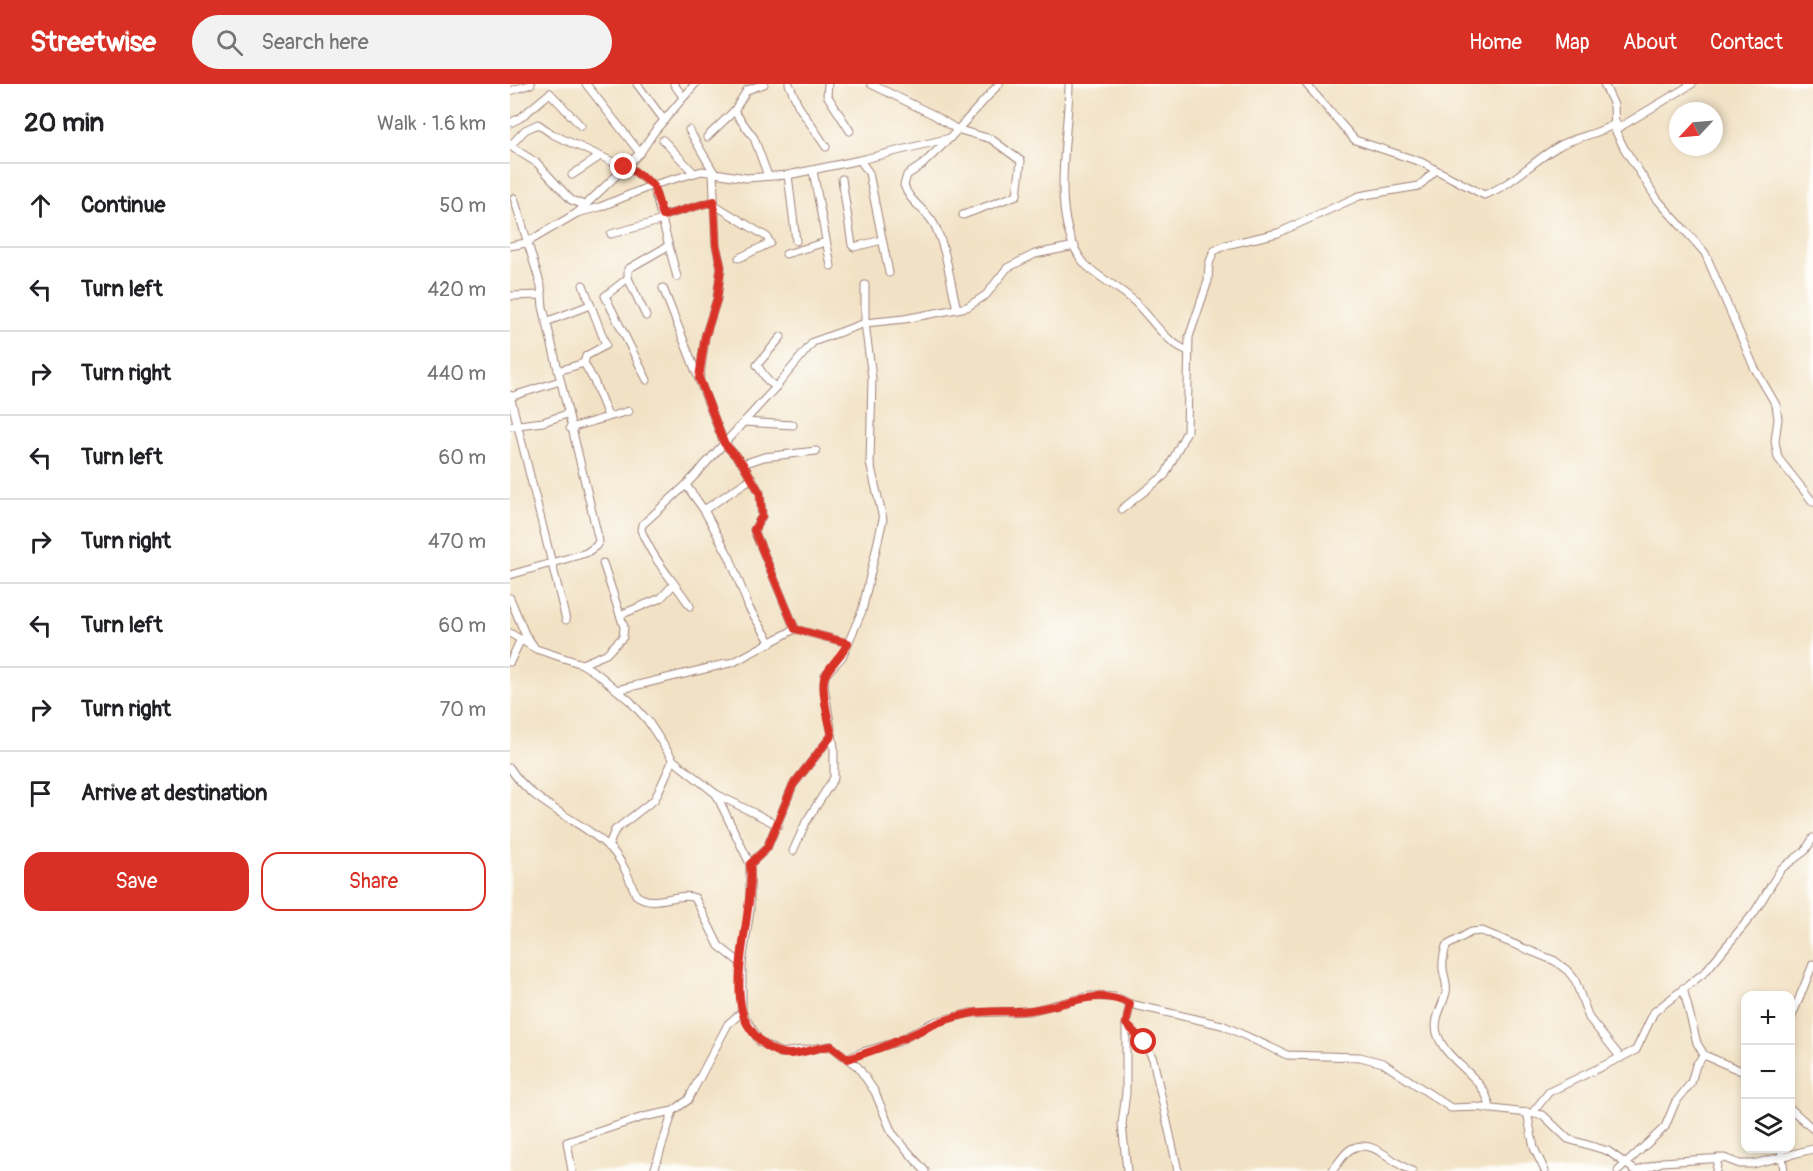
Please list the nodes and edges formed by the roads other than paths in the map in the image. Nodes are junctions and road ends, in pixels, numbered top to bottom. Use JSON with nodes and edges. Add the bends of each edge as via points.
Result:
{"nodes":[{"id":1,"x":531,"y":84,"type":"edge"},
{"id":2,"x":586,"y":84,"type":"edge"},
{"id":3,"x":637,"y":84,"type":"edge"},
{"id":4,"x":674,"y":84,"type":"edge"},
{"id":5,"x":695,"y":84,"type":"edge"},
{"id":6,"x":764,"y":84,"type":"edge"},
{"id":7,"x":789,"y":84,"type":"edge"},
{"id":8,"x":828,"y":84,"type":"edge"},
{"id":9,"x":871,"y":84,"type":"edge"},
{"id":10,"x":999,"y":84,"type":"edge"},
{"id":11,"x":1069,"y":84,"type":"edge"},
{"id":12,"x":1306,"y":84,"type":"edge"},
{"id":13,"x":1604,"y":84,"type":"edge"},
{"id":14,"x":1692,"y":84,"type":"edge"},
{"id":15,"x":513,"y":88,"type":"edge"},
{"id":16,"x":683,"y":97,"type":"junction"},
{"id":17,"x":734,"y":111,"type":"junction"},
{"id":18,"x":664,"y":120,"type":"junction"},
{"id":19,"x":510,"y":123,"type":"edge"},
{"id":20,"x":582,"y":126,"type":"dead end"},
{"id":21,"x":1615,"y":126,"type":"junction"},
{"id":22,"x":956,"y":129,"type":"junction"},
{"id":23,"x":689,"y":130,"type":"dead end"},
{"id":24,"x":850,"y":131,"type":"dead end"},
{"id":25,"x":707,"y":137,"type":"dead end"},
{"id":26,"x":950,"y":138,"type":"junction"},
{"id":27,"x":663,"y":140,"type":"dead end"},
{"id":28,"x":510,"y":146,"type":"edge"},
{"id":29,"x":826,"y":147,"type":"dead end"},
{"id":30,"x":640,"y":153,"type":"junction"},
{"id":31,"x":599,"y":158,"type":"junction"},
{"id":32,"x":860,"y":160,"type":"junction"},
{"id":33,"x":625,"y":166,"type":"junction"},
{"id":34,"x":713,"y":171,"type":"junction"},
{"id":35,"x":813,"y":171,"type":"junction"},
{"id":36,"x":1435,"y":171,"type":"junction"},
{"id":37,"x":694,"y":173,"type":"junction"},
{"id":38,"x":572,"y":175,"type":"dead end"},
{"id":39,"x":768,"y":176,"type":"junction"},
{"id":40,"x":788,"y":176,"type":"junction"},
{"id":41,"x":842,"y":178,"type":"dead end"},
{"id":42,"x":653,"y":185,"type":"junction"},
{"id":43,"x":514,"y":198,"type":"dead end"},
{"id":44,"x":715,"y":203,"type":"junction"},
{"id":45,"x":584,"y":205,"type":"junction"},
{"id":46,"x":578,"y":213,"type":"junction"},
{"id":47,"x":963,"y":215,"type":"dead end"},
{"id":48,"x":663,"y":218,"type":"junction"},
{"id":49,"x":611,"y":234,"type":"dead end"},
{"id":50,"x":882,"y":240,"type":"junction"},
{"id":51,"x":796,"y":241,"type":"dead end"},
{"id":52,"x":826,"y":242,"type":"junction"},
{"id":53,"x":526,"y":243,"type":"junction"},
{"id":54,"x":510,"y":246,"type":"edge"},
{"id":55,"x":668,"y":246,"type":"junction"},
{"id":56,"x":1075,"y":246,"type":"junction"},
{"id":57,"x":786,"y":254,"type":"dead end"},
{"id":58,"x":739,"y":258,"type":"dead end"},
{"id":59,"x":831,"y":266,"type":"dead end"},
{"id":60,"x":889,"y":273,"type":"dead end"},
{"id":61,"x":677,"y":277,"type":"dead end"},
{"id":62,"x":628,"y":278,"type":"junction"},
{"id":63,"x":583,"y":285,"type":"dead end"},
{"id":64,"x":865,"y":285,"type":"dead end"},
{"id":65,"x":663,"y":288,"type":"dead end"},
{"id":66,"x":542,"y":295,"type":"junction"},
{"id":67,"x":510,"y":296,"type":"edge"},
{"id":68,"x":590,"y":305,"type":"junction"},
{"id":69,"x":957,"y":309,"type":"junction"},
{"id":70,"x":646,"y":316,"type":"dead end"},
{"id":71,"x":546,"y":322,"type":"junction"},
{"id":72,"x":865,"y":324,"type":"junction"},
{"id":73,"x":781,"y":338,"type":"dead end"},
{"id":74,"x":1188,"y":351,"type":"junction"},
{"id":75,"x":584,"y":363,"type":"junction"},
{"id":76,"x":558,"y":371,"type":"junction"},
{"id":77,"x":699,"y":378,"type":"junction"},
{"id":78,"x":647,"y":380,"type":"dead end"},
{"id":79,"x":560,"y":381,"type":"junction"},
{"id":80,"x":776,"y":387,"type":"junction"},
{"id":81,"x":510,"y":397,"type":"edge"},
{"id":82,"x":629,"y":411,"type":"dead end"},
{"id":83,"x":567,"y":414,"type":"junction"},
{"id":84,"x":608,"y":416,"type":"junction"},
{"id":85,"x":744,"y":422,"type":"junction"},
{"id":86,"x":793,"y":425,"type":"dead end"},
{"id":87,"x":513,"y":426,"type":"edge"},
{"id":88,"x":570,"y":428,"type":"junction"},
{"id":89,"x":724,"y":443,"type":"junction"},
{"id":90,"x":816,"y":451,"type":"dead end"},
{"id":91,"x":743,"y":464,"type":"junction"},
{"id":92,"x":752,"y":478,"type":"junction"},
{"id":93,"x":686,"y":485,"type":"junction"},
{"id":94,"x":1813,"y":502,"type":"edge"},
{"id":95,"x":1122,"y":508,"type":"dead end"},
{"id":96,"x":704,"y":510,"type":"junction"},
{"id":97,"x":553,"y":561,"type":"junction"},
{"id":98,"x":603,"y":562,"type":"dead end"},
{"id":99,"x":510,"y":575,"type":"edge"},
{"id":100,"x":674,"y":584,"type":"junction"},
{"id":101,"x":510,"y":597,"type":"edge"},
{"id":102,"x":690,"y":606,"type":"dead end"},
{"id":103,"x":620,"y":615,"type":"junction"},
{"id":104,"x":566,"y":620,"type":"dead end"},
{"id":105,"x":795,"y":629,"type":"junction"},
{"id":106,"x":510,"y":633,"type":"edge"},
{"id":107,"x":521,"y":639,"type":"junction"},
{"id":108,"x":771,"y":643,"type":"junction"},
{"id":109,"x":848,"y":643,"type":"junction"},
{"id":110,"x":536,"y":649,"type":"junction"},
{"id":111,"x":510,"y":662,"type":"edge"},
{"id":112,"x":582,"y":664,"type":"junction"},
{"id":113,"x":617,"y":690,"type":"junction"},
{"id":114,"x":832,"y":735,"type":"junction"},
{"id":115,"x":673,"y":760,"type":"junction"},
{"id":116,"x":510,"y":768,"type":"edge"},
{"id":117,"x":716,"y":794,"type":"junction"},
{"id":118,"x":778,"y":825,"type":"junction"},
{"id":119,"x":1813,"y":838,"type":"edge"},
{"id":120,"x":608,"y":847,"type":"junction"},
{"id":121,"x":793,"y":851,"type":"dead end"},
{"id":122,"x":750,"y":864,"type":"junction"},
{"id":123,"x":742,"y":964,"type":"junction"},
{"id":124,"x":1813,"y":964,"type":"edge"},
{"id":125,"x":1683,"y":988,"type":"junction"},
{"id":126,"x":1130,"y":1004,"type":"junction"},
{"id":127,"x":1795,"y":1011,"type":"edge"},
{"id":128,"x":742,"y":1012,"type":"junction"},
{"id":129,"x":1126,"y":1024,"type":"junction"},
{"id":130,"x":1704,"y":1054,"type":"junction"},
{"id":131,"x":1621,"y":1058,"type":"junction"},
{"id":132,"x":848,"y":1059,"type":"junction"},
{"id":133,"x":1741,"y":1071,"type":"edge"},
{"id":134,"x":1490,"y":1109,"type":"junction"},
{"id":135,"x":673,"y":1111,"type":"junction"},
{"id":136,"x":1530,"y":1112,"type":"junction"},
{"id":137,"x":1795,"y":1112,"type":"edge"},
{"id":138,"x":1813,"y":1128,"type":"edge"},
{"id":139,"x":1813,"y":1149,"type":"edge"},
{"id":140,"x":1795,"y":1151,"type":"edge"},
{"id":141,"x":1779,"y":1153,"type":"edge"},
{"id":142,"x":1782,"y":1153,"type":"edge"},
{"id":143,"x":1718,"y":1158,"type":"junction"},
{"id":144,"x":1626,"y":1165,"type":"junction"},
{"id":145,"x":572,"y":1171,"type":"edge"},
{"id":146,"x":654,"y":1171,"type":"edge"},
{"id":147,"x":926,"y":1171,"type":"edge"},
{"id":148,"x":1127,"y":1171,"type":"edge"},
{"id":149,"x":1178,"y":1171,"type":"edge"},
{"id":150,"x":1332,"y":1171,"type":"edge"},
{"id":151,"x":1412,"y":1171,"type":"edge"},
{"id":152,"x":1545,"y":1171,"type":"edge"},
{"id":153,"x":1618,"y":1171,"type":"edge"},
{"id":154,"x":1636,"y":1171,"type":"edge"},
{"id":155,"x":1716,"y":1171,"type":"edge"},
{"id":156,"x":1784,"y":1171,"type":"edge"}],
"edges":[{"from":1,"to":15,"type":"street"},
{"from":2,"to":30,"type":"street"},
{"from":3,"to":18,"type":"street"},
{"from":4,"to":16,"type":"street"},
{"from":5,"to":16,"type":"street"},
{"from":6,"to":17,"type":"street","via":[[747,90]]},
{"from":7,"to":29,"type":"street","via":[[799,107]]},
{"from":8,"to":24,"type":"street","via":[[827,95]]},
{"from":9,"to":22,"type":"street"},
{"from":10,"to":22,"type":"street"},
{"from":11,"to":56,"type":"street","via":[[1062,183]]},
{"from":12,"to":36,"type":"street","via":[[1355,141],[1421,162]]},
{"from":13,"to":21,"type":"street","via":[[1614,105]]},
{"from":14,"to":21,"type":"street"},
{"from":16,"to":18,"type":"street"},
{"from":17,"to":25,"type":"street"},
{"from":17,"to":39,"type":"street","via":[[754,138]]},
{"from":18,"to":30,"type":"street"},
{"from":19,"to":20,"type":"street","via":[[550,93]]},
{"from":21,"to":36,"type":"street","via":[[1560,146],[1511,183],[1484,195]]},
{"from":21,"to":94,"type":"street","via":[[1657,199],[1705,253],[1754,367],[1776,405],[1778,458]]},
{"from":22,"to":26,"type":"street"},
{"from":22,"to":47,"type":"street","via":[[992,139],[1022,164],[1017,195]]},
{"from":23,"to":34,"type":"street"},
{"from":26,"to":32,"type":"street"},
{"from":26,"to":69,"type":"street","via":[[907,175],[904,185],[915,206],[928,213],[935,226]]},
{"from":27,"to":37,"type":"street"},
{"from":28,"to":31,"type":"street","via":[[525,130],[538,124]]},
{"from":28,"to":45,"type":"street","via":[[537,163],[571,200]]},
{"from":30,"to":33,"type":"street"},
{"from":31,"to":33,"type":"street"},
{"from":31,"to":38,"type":"street"},
{"from":32,"to":35,"type":"street"},
{"from":32,"to":50,"type":"street","via":[[869,173]]},
{"from":33,"to":42,"type":"street"},
{"from":33,"to":45,"type":"street"},
{"from":34,"to":37,"type":"street"},
{"from":34,"to":39,"type":"street","via":[[746,178]]},
{"from":34,"to":44,"type":"street"},
{"from":35,"to":40,"type":"street"},
{"from":35,"to":52,"type":"street"},
{"from":36,"to":74,"type":"street","via":[[1419,186],[1359,196],[1272,235],[1214,251]]},
{"from":37,"to":42,"type":"street"},
{"from":39,"to":40,"type":"street"},
{"from":40,"to":51,"type":"street"},
{"from":41,"to":50,"type":"street","via":[[852,245]]},
{"from":42,"to":46,"type":"street"},
{"from":42,"to":48,"type":"street"},
{"from":43,"to":53,"type":"street"},
{"from":44,"to":48,"type":"street"},
{"from":44,"to":58,"type":"street","via":[[767,237],[770,243]]},
{"from":44,"to":77,"type":"street","via":[[721,267]]},
{"from":45,"to":46,"type":"street"},
{"from":46,"to":53,"type":"street"},
{"from":48,"to":49,"type":"street"},
{"from":48,"to":55,"type":"street"},
{"from":50,"to":60,"type":"street"},
{"from":52,"to":57,"type":"street"},
{"from":52,"to":59,"type":"street"},
{"from":53,"to":54,"type":"street"},
{"from":53,"to":66,"type":"street"},
{"from":55,"to":61,"type":"street"},
{"from":55,"to":62,"type":"street","via":[[629,267]]},
{"from":56,"to":69,"type":"street","via":[[1024,259],[1003,273],[977,303]]},
{"from":56,"to":74,"type":"street","via":[[1087,266],[1135,302],[1166,339]]},
{"from":62,"to":70,"type":"street"},
{"from":62,"to":78,"type":"street","via":[[605,296]]},
{"from":63,"to":68,"type":"street"},
{"from":64,"to":72,"type":"street"},
{"from":65,"to":77,"type":"street"},
{"from":66,"to":67,"type":"street"},
{"from":66,"to":71,"type":"street"},
{"from":68,"to":71,"type":"street"},
{"from":68,"to":75,"type":"street","via":[[606,345],[586,356]]},
{"from":69,"to":72,"type":"street"},
{"from":71,"to":76,"type":"street"},
{"from":72,"to":80,"type":"street","via":[[813,342]]},
{"from":72,"to":109,"type":"street","via":[[872,378],[870,463],[883,519],[870,583]]},
{"from":73,"to":80,"type":"street","via":[[757,365]]},
{"from":74,"to":95,"type":"street","via":[[1187,430],[1165,475]]},
{"from":75,"to":76,"type":"street"},
{"from":75,"to":84,"type":"street"},
{"from":76,"to":79,"type":"street"},
{"from":77,"to":89,"type":"street"},
{"from":79,"to":81,"type":"street"},
{"from":79,"to":83,"type":"street"},
{"from":80,"to":85,"type":"street"},
{"from":81,"to":87,"type":"street"},
{"from":82,"to":84,"type":"street"},
{"from":83,"to":87,"type":"street"},
{"from":83,"to":88,"type":"street"},
{"from":84,"to":88,"type":"street"},
{"from":85,"to":86,"type":"street"},
{"from":85,"to":89,"type":"street"},
{"from":87,"to":97,"type":"street"},
{"from":88,"to":97,"type":"street","via":[[599,541],[586,553]]},
{"from":89,"to":91,"type":"street"},
{"from":89,"to":93,"type":"street"},
{"from":90,"to":91,"type":"street","via":[[764,457]]},
{"from":91,"to":92,"type":"street"},
{"from":92,"to":96,"type":"street"},
{"from":92,"to":105,"type":"street","via":[[762,508],[754,530]]},
{"from":93,"to":96,"type":"street"},
{"from":93,"to":100,"type":"street","via":[[641,530],[655,560]]},
{"from":96,"to":108,"type":"street","via":[[730,558],[749,608]]},
{"from":97,"to":99,"type":"street"},
{"from":97,"to":104,"type":"street"},
{"from":98,"to":103,"type":"street"},
{"from":100,"to":102,"type":"street"},
{"from":100,"to":103,"type":"street","via":[[661,598]]},
{"from":101,"to":110,"type":"street","via":[[525,634]]},
{"from":103,"to":112,"type":"street","via":[[624,627],[621,642],[606,654]]},
{"from":105,"to":108,"type":"street"},
{"from":105,"to":109,"type":"street"},
{"from":106,"to":107,"type":"street"},
{"from":107,"to":110,"type":"street"},
{"from":107,"to":111,"type":"street"},
{"from":108,"to":113,"type":"street","via":[[734,662]]},
{"from":109,"to":114,"type":"street","via":[[842,657],[825,675]]},
{"from":110,"to":112,"type":"street"},
{"from":112,"to":113,"type":"street"},
{"from":113,"to":115,"type":"street","via":[[648,721]]},
{"from":114,"to":118,"type":"street","via":[[793,785]]},
{"from":114,"to":121,"type":"street","via":[[834,778]]},
{"from":115,"to":117,"type":"street"},
{"from":115,"to":120,"type":"street","via":[[655,799],[615,830]]},
{"from":116,"to":120,"type":"street","via":[[551,808],[580,824]]},
{"from":117,"to":118,"type":"street"},
{"from":117,"to":122,"type":"street"},
{"from":118,"to":122,"type":"street","via":[[767,848]]},
{"from":119,"to":125,"type":"street","via":[[1805,850],[1781,869],[1754,914],[1727,947],[1705,972]]},
{"from":120,"to":123,"type":"street","via":[[642,900],[695,898],[719,946]]},
{"from":122,"to":123,"type":"street","via":[[750,902]]},
{"from":123,"to":128,"type":"street"},
{"from":124,"to":127,"type":"street"},
{"from":125,"to":130,"type":"street","via":[[1697,1043]]},
{"from":125,"to":131,"type":"street","via":[[1650,1018],[1636,1050]]},
{"from":126,"to":129,"type":"street"},
{"from":126,"to":132,"type":"street","via":[[1116,997],[1090,996],[1030,1011],[970,1013],[934,1022]]},
{"from":126,"to":134,"type":"street","via":[[1207,1020],[1287,1054],[1360,1057],[1383,1063],[1451,1108]]},
{"from":128,"to":132,"type":"street","via":[[757,1037],[771,1049],[791,1054],[831,1046]]},
{"from":128,"to":135,"type":"street","via":[[728,1024],[688,1100]]},
{"from":129,"to":148,"type":"street","via":[[1122,1135]]},
{"from":129,"to":149,"type":"street","via":[[1146,1045],[1153,1059]]},
{"from":130,"to":133,"type":"street"},
{"from":130,"to":144,"type":"street","via":[[1665,1127]]},
{"from":131,"to":134,"type":"street","via":[[1589,1018],[1568,971],[1541,953],[1493,934],[1471,932],[1446,946],[1443,960],[1447,991],[1436,1021],[1437,1034],[1486,1093]]},
{"from":131,"to":136,"type":"street","via":[[1549,1092]]},
{"from":132,"to":147,"type":"street","via":[[875,1092],[892,1133]]},
{"from":134,"to":136,"type":"street"},
{"from":135,"to":145,"type":"street","via":[[567,1142]]},
{"from":135,"to":146,"type":"street"},
{"from":136,"to":144,"type":"street","via":[[1546,1117],[1568,1139],[1608,1151]]},
{"from":136,"to":152,"type":"street","via":[[1534,1148]]},
{"from":137,"to":138,"type":"street"},
{"from":139,"to":140,"type":"street"},
{"from":141,"to":143,"type":"street","via":[[1746,1165]]},
{"from":142,"to":156,"type":"street"},
{"from":143,"to":154,"type":"street","via":[[1662,1162]]},
{"from":143,"to":155,"type":"street"},
{"from":144,"to":153,"type":"street"},
{"from":144,"to":154,"type":"street"},
{"from":150,"to":151,"type":"street","via":[[1348,1151],[1358,1147],[1382,1152]]}]}
